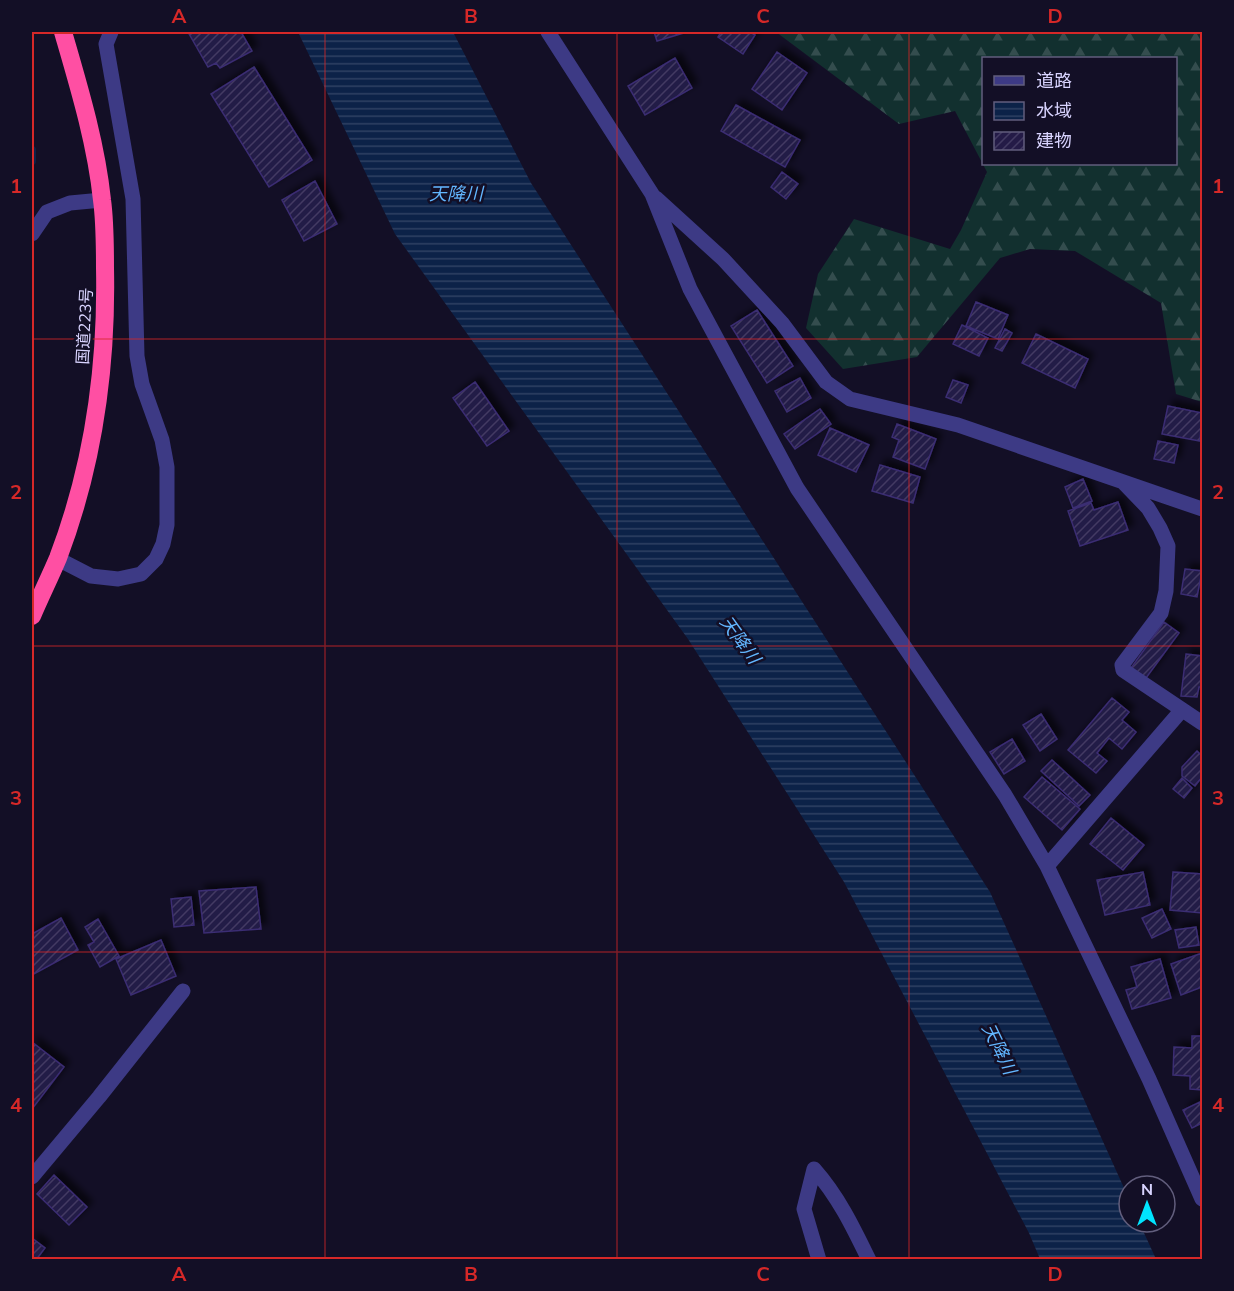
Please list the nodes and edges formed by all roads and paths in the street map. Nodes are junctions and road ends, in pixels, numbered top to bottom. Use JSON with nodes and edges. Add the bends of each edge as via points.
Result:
{"nodes":[{"id":1,"x":63,"y":32,"type":"edge"},
{"id":2,"x":111,"y":32,"type":"edge"},
{"id":3,"x":548,"y":32,"type":"edge"},
{"id":4,"x":652,"y":194,"type":"junction"},
{"id":5,"x":102,"y":200,"type":"junction"},
{"id":6,"x":32,"y":234,"type":"edge"},
{"id":7,"x":1121,"y":480,"type":"junction"},
{"id":8,"x":1203,"y":509,"type":"edge"},
{"id":9,"x":58,"y":559,"type":"junction"},
{"id":10,"x":32,"y":616,"type":"edge"},
{"id":11,"x":1181,"y":711,"type":"junction"},
{"id":12,"x":1203,"y":723,"type":"edge"},
{"id":13,"x":1047,"y":866,"type":"junction"},
{"id":14,"x":183,"y":990,"type":"dead end"},
{"id":15,"x":32,"y":1177,"type":"edge"},
{"id":16,"x":1203,"y":1199,"type":"edge"},
{"id":17,"x":819,"y":1260,"type":"edge"},
{"id":18,"x":869,"y":1260,"type":"edge"}],
"edges":[{"from":1,"to":5,"type":"highway","name":"国道223号","via":[[93,147]]},
{"from":2,"to":9,"type":"street","via":[[106,44],[133,199],[137,356],[142,384],[162,440],[168,489],[167,525],[156,559],[141,574],[118,579],[91,576]]},
{"from":3,"to":4,"type":"street"},
{"from":4,"to":7,"type":"street","via":[[723,259],[782,323],[826,382],[850,399],[958,425]]},
{"from":4,"to":13,"type":"street","via":[[690,289],[797,488],[1005,795]]},
{"from":5,"to":6,"type":"street","via":[[70,202],[47,212]]},
{"from":5,"to":9,"type":"highway","name":"国道223号","via":[[105,290],[100,389],[78,497]]},
{"from":7,"to":8,"type":"street"},
{"from":7,"to":11,"type":"street","via":[[1148,508],[1168,546],[1161,613],[1129,654],[1123,670]]},
{"from":9,"to":10,"type":"highway","name":"国道223号"},
{"from":11,"to":12,"type":"street"},
{"from":11,"to":13,"type":"street"},
{"from":13,"to":16,"type":"street"},
{"from":14,"to":15,"type":"street"},
{"from":17,"to":18,"type":"street","via":[[804,1209],[814,1169],[834,1193]]}]}
